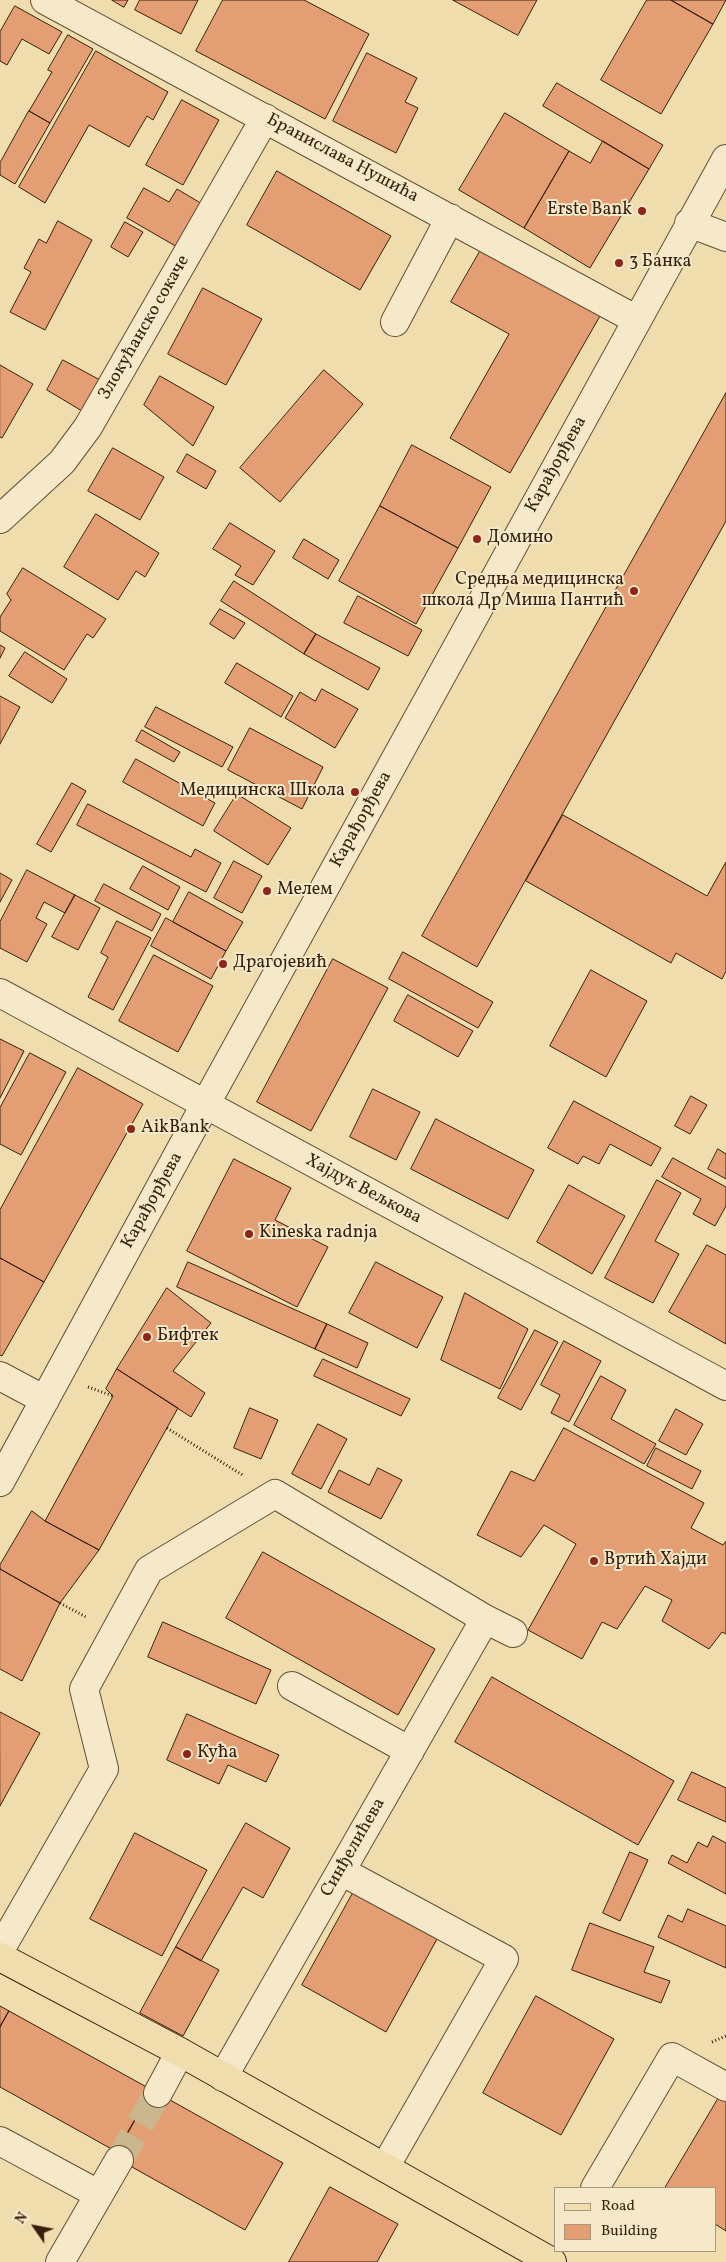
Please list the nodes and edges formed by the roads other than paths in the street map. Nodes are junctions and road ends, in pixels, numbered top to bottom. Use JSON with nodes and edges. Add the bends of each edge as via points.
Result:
{"nodes":[{"id":1,"x":45,"y":0,"type":"edge"},
{"id":2,"x":265,"y":118,"type":"junction"},
{"id":3,"x":726,"y":159,"type":"edge"},
{"id":4,"x":450,"y":218,"type":"junction"},
{"id":5,"x":689,"y":223,"type":"junction"},
{"id":6,"x":726,"y":237,"type":"edge"},
{"id":7,"x":637,"y":320,"type":"junction"},
{"id":8,"x":396,"y":322,"type":"dead end"},
{"id":9,"x":0,"y":519,"type":"edge"},
{"id":10,"x":0,"y":993,"type":"edge"},
{"id":11,"x":205,"y":1104,"type":"junction"},
{"id":12,"x":0,"y":1376,"type":"edge"},
{"id":13,"x":726,"y":1386,"type":"edge"},
{"id":14,"x":45,"y":1400,"type":"junction"},
{"id":15,"x":0,"y":1482,"type":"edge"},
{"id":16,"x":485,"y":1619,"type":"junction"},
{"id":17,"x":513,"y":1633,"type":"dead end"},
{"id":18,"x":292,"y":1686,"type":"dead end"},
{"id":19,"x":410,"y":1751,"type":"junction"},
{"id":20,"x":341,"y":1871,"type":"junction"},
{"id":21,"x":0,"y":1950,"type":"edge"},
{"id":22,"x":0,"y":1957,"type":"edge"},
{"id":23,"x":180,"y":2052,"type":"junction"},
{"id":24,"x":224,"y":2076,"type":"junction"},
{"id":25,"x":726,"y":2087,"type":"edge"},
{"id":26,"x":158,"y":2093,"type":"tunnel mouth"},
{"id":27,"x":0,"y":2141,"type":"edge"},
{"id":28,"x":119,"y":2160,"type":"tunnel mouth"},
{"id":29,"x":385,"y":2167,"type":"junction"},
{"id":30,"x":597,"y":2187,"type":"edge"},
{"id":31,"x":98,"y":2194,"type":"junction"},
{"id":32,"x":60,"y":2262,"type":"edge"},
{"id":33,"x":552,"y":2262,"type":"edge"}],
"edges":[{"from":1,"to":2,"type":"street","name":"Бранислава Нушића"},
{"from":2,"to":4,"type":"street","name":"Бранислава Нушића"},
{"from":2,"to":9,"type":"street","name":"Злокућанско сокаче","via":[[88,427],[62,462]]},
{"from":3,"to":5,"type":"street","name":"Карађорђева"},
{"from":4,"to":7,"type":"street","name":"Бранислава Нушића"},
{"from":4,"to":8,"type":"street"},
{"from":5,"to":6,"type":"street"},
{"from":5,"to":7,"type":"street","name":"Карађорђева"},
{"from":7,"to":11,"type":"street","name":"Карађорђева"},
{"from":10,"to":11,"type":"street","name":"Хајдук Вељкова"},
{"from":11,"to":13,"type":"street","name":"Хајдук Вељкова"},
{"from":11,"to":14,"type":"street","name":"Карађорђева"},
{"from":12,"to":14,"type":"street"},
{"from":14,"to":15,"type":"street","name":"Карађорђева"},
{"from":16,"to":17,"type":"street"},
{"from":16,"to":19,"type":"street","name":"Синђелићева"},
{"from":16,"to":21,"type":"street","via":[[275,1494],[149,1570],[84,1689],[104,1769]]},
{"from":18,"to":19,"type":"street"},
{"from":19,"to":20,"type":"street","name":"Синђелићева"},
{"from":20,"to":24,"type":"street","name":"Синђелићева"},
{"from":20,"to":29,"type":"street","via":[[504,1959]]},
{"from":22,"to":23,"type":"main road"},
{"from":23,"to":24,"type":"main road"},
{"from":23,"to":26,"type":"street"},
{"from":24,"to":29,"type":"main road"},
{"from":25,"to":30,"type":"street","via":[[672,2058]]},
{"from":27,"to":31,"type":"street"},
{"from":28,"to":31,"type":"street"},
{"from":29,"to":33,"type":"main road"},
{"from":31,"to":32,"type":"street"}]}
